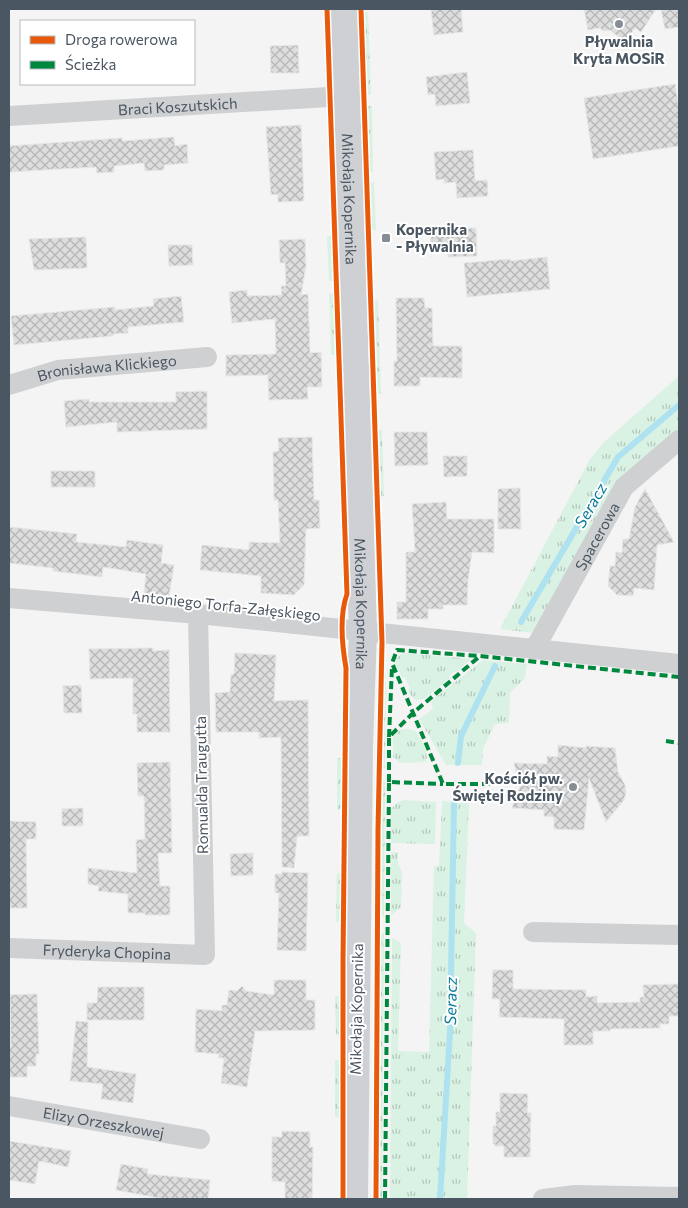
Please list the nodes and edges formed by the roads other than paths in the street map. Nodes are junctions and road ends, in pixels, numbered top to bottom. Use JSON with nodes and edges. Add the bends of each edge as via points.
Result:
{"nodes":[{"id":1,"x":344,"y":9,"type":"edge"},
{"id":2,"x":346,"y":96,"type":"junction"},
{"id":3,"x":9,"y":116,"type":"edge"},
{"id":4,"x":207,"y":356,"type":"dead end"},
{"id":5,"x":9,"y":385,"type":"edge"},
{"id":6,"x":679,"y":440,"type":"edge"},
{"id":7,"x":9,"y":598,"type":"edge"},
{"id":8,"x":198,"y":614,"type":"junction"},
{"id":9,"x":363,"y":631,"type":"junction"},
{"id":10,"x":534,"y":650,"type":"junction"},
{"id":11,"x":679,"y":664,"type":"edge"},
{"id":12,"x":533,"y":932,"type":"dead end"},
{"id":13,"x":679,"y":935,"type":"edge"},
{"id":14,"x":9,"y":948,"type":"edge"},
{"id":15,"x":205,"y":956,"type":"joint"},
{"id":16,"x":9,"y":1106,"type":"edge"},
{"id":17,"x":200,"y":1139,"type":"dead end"},
{"id":18,"x":679,"y":1197,"type":"edge"},
{"id":19,"x":354,"y":1199,"type":"edge"},
{"id":20,"x":543,"y":1199,"type":"edge"}],
"edges":[{"from":1,"to":2,"type":"street","name":"Mikołaja Kopernika"},
{"from":2,"to":3,"type":"street","name":"Braci Koszutskich"},
{"from":2,"to":9,"type":"street","name":"Mikołaja Kopernika"},
{"from":4,"to":5,"type":"street","name":"Bronisława Klickiego","via":[[58,370]]},
{"from":6,"to":10,"type":"street","name":"Spacerowa","via":[[624,487]]},
{"from":7,"to":8,"type":"street","name":"Antoniego Torfa-Załęskiego"},
{"from":8,"to":9,"type":"street","name":"Antoniego Torfa-Załęskiego"},
{"from":8,"to":15,"type":"street","name":"Romualda Traugutta"},
{"from":9,"to":10,"type":"street","name":"Antoniego Torfa-Załęskiego"},
{"from":9,"to":19,"type":"street","name":"Mikołaja Kopernika"},
{"from":10,"to":11,"type":"street","name":"Antoniego Torfa-Załęskiego"},
{"from":12,"to":13,"type":"street"},
{"from":14,"to":15,"type":"street","name":"Fryderyka Chopina"},
{"from":16,"to":17,"type":"street","name":"Elizy Orzeszkowej"},
{"from":18,"to":20,"type":"street","via":[[575,1195]]}]}
